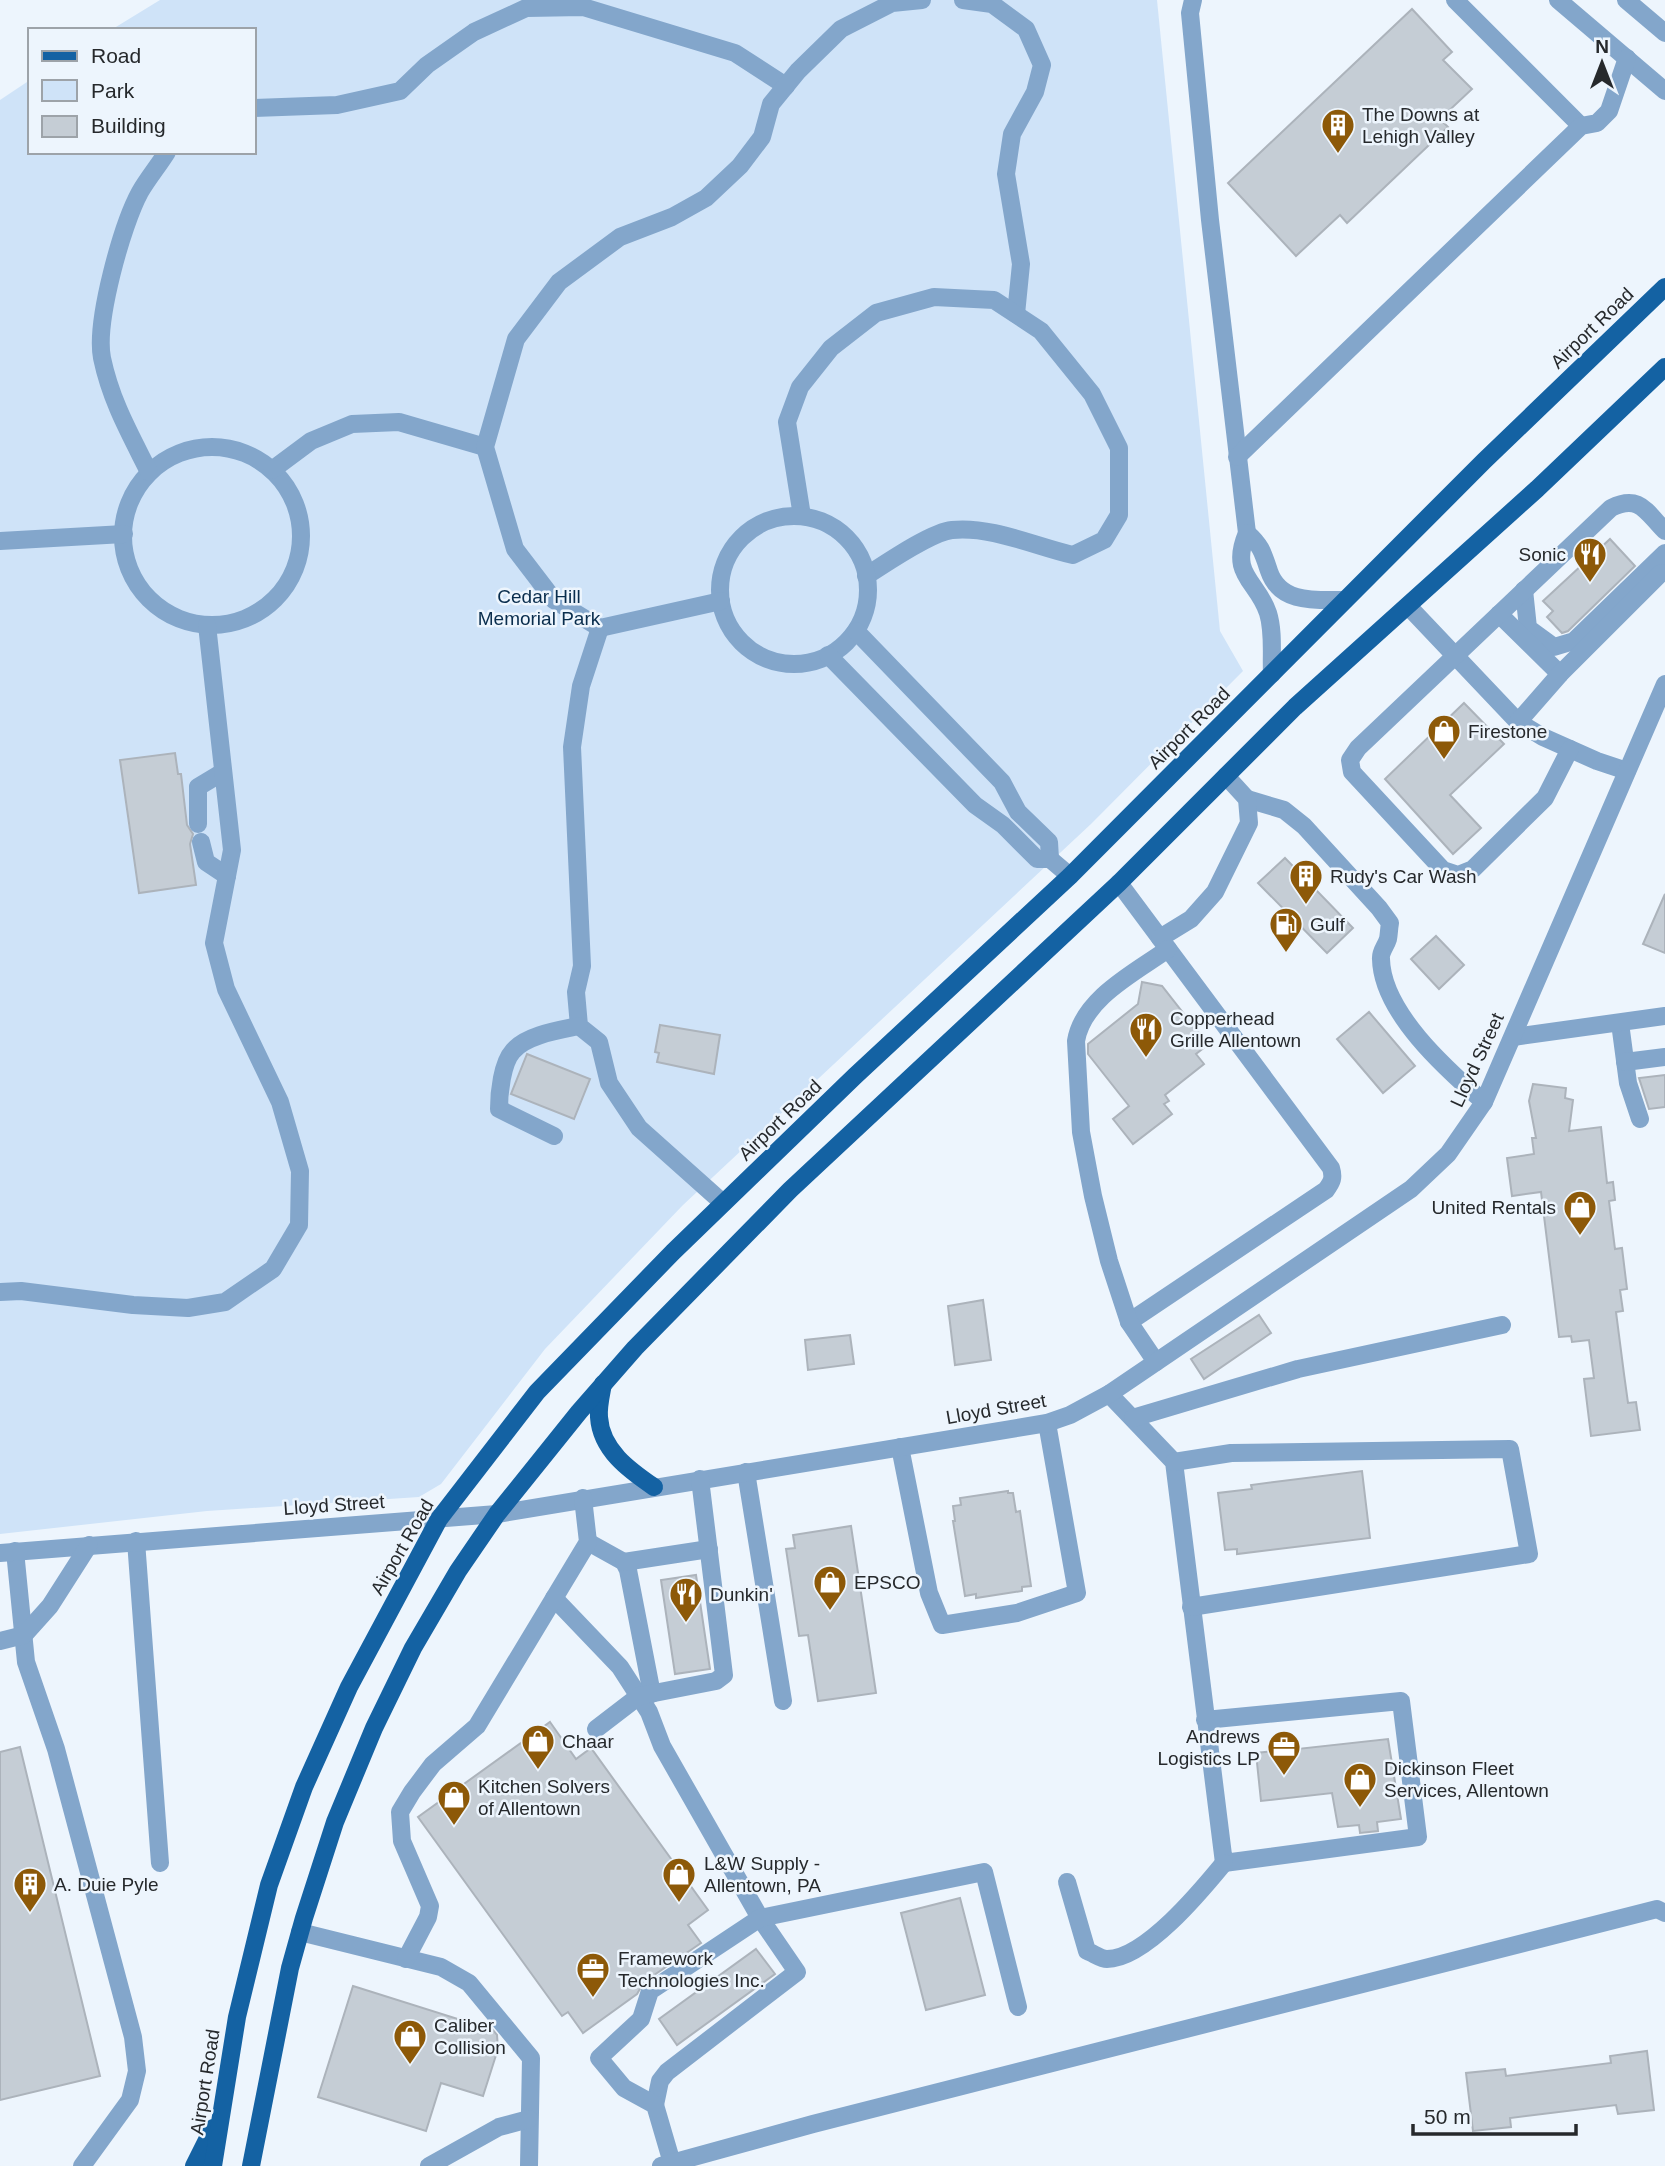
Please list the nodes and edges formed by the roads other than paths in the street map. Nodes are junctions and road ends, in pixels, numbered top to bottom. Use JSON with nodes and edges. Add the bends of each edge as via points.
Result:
{"nodes":[{"id":1,"x":922,"y":0,"type":"edge"},
{"id":2,"x":963,"y":0,"type":"edge"},
{"id":3,"x":1193,"y":0,"type":"edge"},
{"id":4,"x":1455,"y":0,"type":"edge"},
{"id":5,"x":1558,"y":0,"type":"edge"},
{"id":6,"x":1626,"y":0,"type":"edge"},
{"id":7,"x":1665,"y":33,"type":"edge"},
{"id":8,"x":1627,"y":58,"type":"junction"},
{"id":9,"x":786,"y":86,"type":"junction"},
{"id":10,"x":1665,"y":91,"type":"edge"},
{"id":11,"x":256,"y":108,"type":"edge"},
{"id":12,"x":1581,"y":126,"type":"junction"},
{"id":13,"x":166,"y":154,"type":"edge"},
{"id":14,"x":1665,"y":288,"type":"edge"},
{"id":15,"x":1016,"y":314,"type":"junction"},
{"id":16,"x":1665,"y":367,"type":"edge"},
{"id":17,"x":485,"y":447,"type":"junction"},
{"id":18,"x":1237,"y":457,"type":"junction"},
{"id":19,"x":272,"y":470,"type":"junction"},
{"id":20,"x":149,"y":472,"type":"junction"},
{"id":21,"x":802,"y":516,"type":"junction"},
{"id":22,"x":1665,"y":531,"type":"edge"},
{"id":23,"x":1247,"y":533,"type":"junction"},
{"id":24,"x":124,"y":534,"type":"junction"},
{"id":25,"x":0,"y":541,"type":"edge"},
{"id":26,"x":1665,"y":552,"type":"edge"},
{"id":27,"x":1665,"y":569,"type":"edge"},
{"id":28,"x":866,"y":576,"type":"junction"},
{"id":29,"x":1524,"y":590,"type":"junction"},
{"id":30,"x":1345,"y":600,"type":"junction"},
{"id":31,"x":721,"y":601,"type":"junction"},
{"id":32,"x":1408,"y":606,"type":"junction"},
{"id":33,"x":1499,"y":614,"type":"junction"},
{"id":34,"x":207,"y":625,"type":"junction"},
{"id":35,"x":600,"y":628,"type":"junction"},
{"id":36,"x":856,"y":631,"type":"junction"},
{"id":37,"x":828,"y":655,"type":"junction"},
{"id":38,"x":1456,"y":656,"type":"junction"},
{"id":39,"x":1272,"y":674,"type":"junction"},
{"id":40,"x":1560,"y":674,"type":"junction"},
{"id":41,"x":1665,"y":684,"type":"edge"},
{"id":42,"x":1518,"y":722,"type":"junction"},
{"id":43,"x":1570,"y":749,"type":"junction"},
{"id":44,"x":1628,"y":771,"type":"junction"},
{"id":45,"x":223,"y":772,"type":"junction"},
{"id":46,"x":1226,"y":776,"type":"junction"},
{"id":47,"x":1247,"y":799,"type":"junction"},
{"id":48,"x":1018,"y":812,"type":"junction"},
{"id":49,"x":1003,"y":825,"type":"junction"},
{"id":50,"x":1050,"y":859,"type":"junction"},
{"id":51,"x":227,"y":876,"type":"junction"},
{"id":52,"x":1070,"y":876,"type":"junction"},
{"id":53,"x":1119,"y":883,"type":"junction"},
{"id":54,"x":1164,"y":943,"type":"junction"},
{"id":55,"x":1665,"y":1016,"type":"edge"},
{"id":56,"x":1620,"y":1023,"type":"junction"},
{"id":57,"x":579,"y":1026,"type":"junction"},
{"id":58,"x":1513,"y":1037,"type":"junction"},
{"id":59,"x":1665,"y":1057,"type":"edge"},
{"id":60,"x":1625,"y":1062,"type":"junction"},
{"id":61,"x":1484,"y":1102,"type":"junction"},
{"id":62,"x":1640,"y":1119,"type":"dead end"},
{"id":63,"x":554,"y":1136,"type":"dead end"},
{"id":64,"x":723,"y":1203,"type":"junction"},
{"id":65,"x":0,"y":1292,"type":"edge"},
{"id":66,"x":1129,"y":1322,"type":"junction"},
{"id":67,"x":1502,"y":1325,"type":"dead end"},
{"id":68,"x":1156,"y":1362,"type":"junction"},
{"id":69,"x":603,"y":1384,"type":"junction"},
{"id":70,"x":1110,"y":1394,"type":"junction"},
{"id":71,"x":1133,"y":1418,"type":"junction"},
{"id":72,"x":1047,"y":1423,"type":"junction"},
{"id":73,"x":900,"y":1447,"type":"junction"},
{"id":74,"x":1174,"y":1462,"type":"junction"},
{"id":75,"x":746,"y":1472,"type":"junction"},
{"id":76,"x":700,"y":1479,"type":"junction"},
{"id":77,"x":654,"y":1487,"type":"junction"},
{"id":78,"x":583,"y":1498,"type":"junction"},
{"id":79,"x":497,"y":1514,"type":"junction"},
{"id":80,"x":439,"y":1519,"type":"junction"},
{"id":81,"x":136,"y":1541,"type":"junction"},
{"id":82,"x":588,"y":1542,"type":"junction"},
{"id":83,"x":89,"y":1545,"type":"junction"},
{"id":84,"x":709,"y":1549,"type":"junction"},
{"id":85,"x":8,"y":1552,"type":"edge"},
{"id":86,"x":624,"y":1562,"type":"junction"},
{"id":87,"x":554,"y":1598,"type":"junction"},
{"id":88,"x":1191,"y":1608,"type":"junction"},
{"id":89,"x":24,"y":1635,"type":"junction"},
{"id":90,"x":0,"y":1641,"type":"edge"},
{"id":91,"x":645,"y":1695,"type":"junction"},
{"id":92,"x":782,"y":1701,"type":"dead end"},
{"id":93,"x":1205,"y":1720,"type":"junction"},
{"id":94,"x":596,"y":1729,"type":"dead end"},
{"id":95,"x":159,"y":1863,"type":"dead end"},
{"id":96,"x":1224,"y":1863,"type":"junction"},
{"id":97,"x":1067,"y":1882,"type":"dead end"},
{"id":98,"x":1661,"y":1911,"type":"edge"},
{"id":99,"x":760,"y":1918,"type":"junction"},
{"id":100,"x":300,"y":1933,"type":"junction"},
{"id":101,"x":406,"y":1959,"type":"junction"},
{"id":102,"x":1018,"y":2007,"type":"dead end"},
{"id":103,"x":655,"y":2105,"type":"junction"},
{"id":104,"x":221,"y":2113,"type":"junction"},
{"id":105,"x":529,"y":2119,"type":"junction"},
{"id":106,"x":666,"y":2165,"type":"edge"},
{"id":107,"x":82,"y":2166,"type":"edge"},
{"id":108,"x":194,"y":2166,"type":"edge"},
{"id":109,"x":213,"y":2166,"type":"edge"},
{"id":110,"x":251,"y":2166,"type":"edge"},
{"id":111,"x":429,"y":2166,"type":"edge"},
{"id":112,"x":529,"y":2166,"type":"edge"}],
"edges":[{"from":1,"to":9,"type":"street","via":[[892,3],[841,29]]},
{"from":2,"to":15,"type":"street","via":[[992,4],[1026,29],[1042,65],[1035,92],[1012,134],[1006,174],[1021,264]]},
{"from":3,"to":18,"type":"street","via":[[1190,13],[1204,160]]},
{"from":4,"to":12,"type":"street"},
{"from":5,"to":8,"type":"street"},
{"from":6,"to":7,"type":"street"},
{"from":8,"to":10,"type":"street"},
{"from":8,"to":12,"type":"street","via":[[1609,111],[1597,123]]},
{"from":9,"to":11,"type":"street","via":[[735,53],[583,7],[526,8],[474,32],[427,65],[401,91],[337,105]]},
{"from":9,"to":17,"type":"street","via":[[772,104],[762,137],[706,198],[620,237],[559,282],[516,339]]},
{"from":12,"to":18,"type":"street"},
{"from":13,"to":20,"type":"street","via":[[140,193],[121,244],[106,295],[101,355],[114,404]]},
{"from":14,"to":30,"type":"main road","name":"Airport Road"},
{"from":15,"to":21,"type":"street","via":[[994,300],[934,297],[876,313],[831,348],[800,387],[788,422]]},
{"from":15,"to":28,"type":"street","via":[[1041,331],[1092,394],[1119,448],[1119,514],[1104,540],[1073,555],[989,532],[949,530],[911,547]]},
{"from":16,"to":32,"type":"main road"},
{"from":17,"to":19,"type":"street","via":[[399,422],[352,424],[311,441]]},
{"from":17,"to":35,"type":"street","via":[[515,549],[554,600]]},
{"from":18,"to":23,"type":"street"},
{"from":19,"to":20,"type":"street","via":[[233,448],[203,447],[174,455]]},
{"from":19,"to":34,"type":"street","via":[[298,507],[302,536],[297,565],[284,590],[262,610],[236,622]]},
{"from":20,"to":24,"type":"street","via":[[131,497]]},
{"from":21,"to":28,"type":"street","via":[[827,523],[847,538],[862,559]]},
{"from":21,"to":31,"type":"street","via":[[777,517],[754,527],[736,543],[724,564]]},
{"from":22,"to":29,"type":"street","via":[[1639,504],[1626,501],[1611,508]]},
{"from":23,"to":30,"type":"street","via":[[1259,544],[1273,583],[1287,595]]},
{"from":23,"to":39,"type":"street","via":[[1240,549],[1243,570],[1269,615]]},
{"from":24,"to":25,"type":"street"},
{"from":24,"to":34,"type":"street","via":[[135,582],[154,604],[179,618]]},
{"from":26,"to":29,"type":"street","via":[[1574,641],[1554,646],[1528,628]]},
{"from":27,"to":40,"type":"street"},
{"from":28,"to":36,"type":"street","via":[[866,608]]},
{"from":29,"to":33,"type":"street"},
{"from":30,"to":39,"type":"main road","name":"Airport Road"},
{"from":31,"to":35,"type":"street"},
{"from":31,"to":37,"type":"street","via":[[733,632],[749,649],[770,660],[794,664]]},
{"from":32,"to":38,"type":"street"},
{"from":32,"to":46,"type":"main road","via":[[1294,707]]},
{"from":33,"to":38,"type":"street"},
{"from":33,"to":40,"type":"street"},
{"from":34,"to":45,"type":"street"},
{"from":35,"to":57,"type":"street","via":[[581,686],[572,747],[582,967],[576,992]]},
{"from":36,"to":37,"type":"street"},
{"from":36,"to":48,"type":"street","via":[[1002,782]]},
{"from":37,"to":49,"type":"street","via":[[975,804]]},
{"from":38,"to":42,"type":"street"},
{"from":38,"to":43,"type":"street","via":[[1350,760],[1352,772],[1443,870],[1458,875],[1473,869],[1545,798]]},
{"from":39,"to":52,"type":"main road","name":"Airport Road"},
{"from":40,"to":42,"type":"street"},
{"from":41,"to":44,"type":"street","name":"Lloyd Street"},
{"from":42,"to":43,"type":"street"},
{"from":43,"to":44,"type":"street"},
{"from":44,"to":58,"type":"street","name":"Lloyd Street"},
{"from":45,"to":51,"type":"street","via":[[232,850]]},
{"from":45,"to":51,"type":"street","via":[[198,787],[199,833],[206,862]]},
{"from":46,"to":47,"type":"street"},
{"from":46,"to":53,"type":"main road"},
{"from":47,"to":54,"type":"street","via":[[1249,823],[1216,892]]},
{"from":47,"to":61,"type":"street","via":[[1284,810],[1304,826],[1379,908],[1390,923],[1380,956],[1393,1005],[1449,1072]]},
{"from":48,"to":49,"type":"street"},
{"from":48,"to":50,"type":"street","via":[[1049,842]]},
{"from":49,"to":50,"type":"street","via":[[1037,859]]},
{"from":50,"to":52,"type":"street"},
{"from":51,"to":65,"type":"street","via":[[214,943],[226,989],[280,1102],[300,1171],[299,1225],[273,1269],[225,1302],[188,1308]]},
{"from":52,"to":64,"type":"main road","name":"Airport Road"},
{"from":53,"to":54,"type":"street"},
{"from":53,"to":69,"type":"main road","via":[[790,1190]]},
{"from":54,"to":66,"type":"street","via":[[1100,998],[1078,1029],[1076,1041],[1088,1174]]},
{"from":54,"to":66,"type":"street","via":[[1333,1176],[1326,1190]]},
{"from":55,"to":56,"type":"street"},
{"from":56,"to":58,"type":"street"},
{"from":56,"to":60,"type":"street"},
{"from":57,"to":63,"type":"street","via":[[541,1033],[513,1051],[499,1084],[499,1109]]},
{"from":57,"to":64,"type":"street","via":[[599,1042],[609,1083],[639,1128]]},
{"from":58,"to":61,"type":"street","name":"Lloyd Street"},
{"from":59,"to":60,"type":"street"},
{"from":60,"to":62,"type":"street"},
{"from":61,"to":68,"type":"street","name":"Lloyd Street","via":[[1448,1154],[1411,1189]]},
{"from":64,"to":80,"type":"main road","name":"Airport Road","via":[[537,1392]]},
{"from":66,"to":68,"type":"street"},
{"from":67,"to":71,"type":"street","via":[[1298,1369]]},
{"from":68,"to":70,"type":"street","name":"Lloyd Street"},
{"from":69,"to":77,"type":"main road","via":[[598,1415],[601,1434],[625,1467]]},
{"from":69,"to":79,"type":"main road"},
{"from":70,"to":71,"type":"street"},
{"from":70,"to":72,"type":"street","name":"Lloyd Street"},
{"from":71,"to":74,"type":"street"},
{"from":72,"to":73,"type":"street","name":"Lloyd Street"},
{"from":72,"to":73,"type":"street","via":[[1077,1593],[1017,1613],[942,1625],[929,1593]]},
{"from":73,"to":75,"type":"street","name":"Lloyd Street"},
{"from":74,"to":88,"type":"street"},
{"from":74,"to":88,"type":"street","via":[[1231,1454],[1510,1450],[1529,1554]]},
{"from":75,"to":76,"type":"street","name":"Lloyd Street"},
{"from":75,"to":92,"type":"street"},
{"from":76,"to":77,"type":"street","name":"Lloyd Street"},
{"from":76,"to":84,"type":"street"},
{"from":77,"to":78,"type":"street","name":"Lloyd Street"},
{"from":78,"to":79,"type":"street","name":"Lloyd Street"},
{"from":78,"to":82,"type":"street"},
{"from":79,"to":80,"type":"street","name":"Lloyd Street"},
{"from":79,"to":100,"type":"main road","via":[[457,1571],[374,1728],[335,1822]]},
{"from":80,"to":81,"type":"street","name":"Lloyd Street"},
{"from":80,"to":104,"type":"main road","name":"Airport Road","via":[[349,1687],[304,1787],[269,1885],[237,2017]]},
{"from":81,"to":83,"type":"street","name":"Lloyd Street"},
{"from":81,"to":95,"type":"street"},
{"from":82,"to":86,"type":"street"},
{"from":82,"to":87,"type":"street"},
{"from":83,"to":85,"type":"street","name":"Lloyd Street"},
{"from":83,"to":89,"type":"street","via":[[50,1606]]},
{"from":84,"to":86,"type":"street"},
{"from":84,"to":91,"type":"street","via":[[724,1675],[716,1681]]},
{"from":85,"to":89,"type":"street"},
{"from":86,"to":91,"type":"street"},
{"from":87,"to":91,"type":"street"},
{"from":87,"to":101,"type":"street","via":[[477,1726],[433,1764],[400,1812],[402,1841],[430,1906]]},
{"from":88,"to":93,"type":"street"},
{"from":89,"to":90,"type":"street"},
{"from":89,"to":107,"type":"street","via":[[26,1662],[57,1749],[137,2071],[130,2100]]},
{"from":91,"to":94,"type":"street"},
{"from":91,"to":99,"type":"street","via":[[662,1746]]},
{"from":93,"to":96,"type":"street"},
{"from":93,"to":96,"type":"street","via":[[1401,1701],[1418,1837]]},
{"from":96,"to":97,"type":"street","via":[[1181,1912],[1133,1952],[1106,1959],[1087,1951]]},
{"from":98,"to":106,"type":"street","via":[[827,2120]]},
{"from":99,"to":102,"type":"street","via":[[984,1872]]},
{"from":99,"to":103,"type":"street","via":[[797,1972],[667,2072],[660,2081]]},
{"from":99,"to":103,"type":"street","via":[[650,1992],[642,2018],[598,2058],[624,2088]]},
{"from":100,"to":101,"type":"street"},
{"from":100,"to":110,"type":"main road"},
{"from":101,"to":105,"type":"street","via":[[441,1967],[469,1983],[531,2058]]},
{"from":103,"to":106,"type":"street"},
{"from":104,"to":108,"type":"main road"},
{"from":104,"to":109,"type":"main road","name":"Airport Road"},
{"from":105,"to":111,"type":"street","via":[[499,2127]]},
{"from":105,"to":112,"type":"street"}]}
